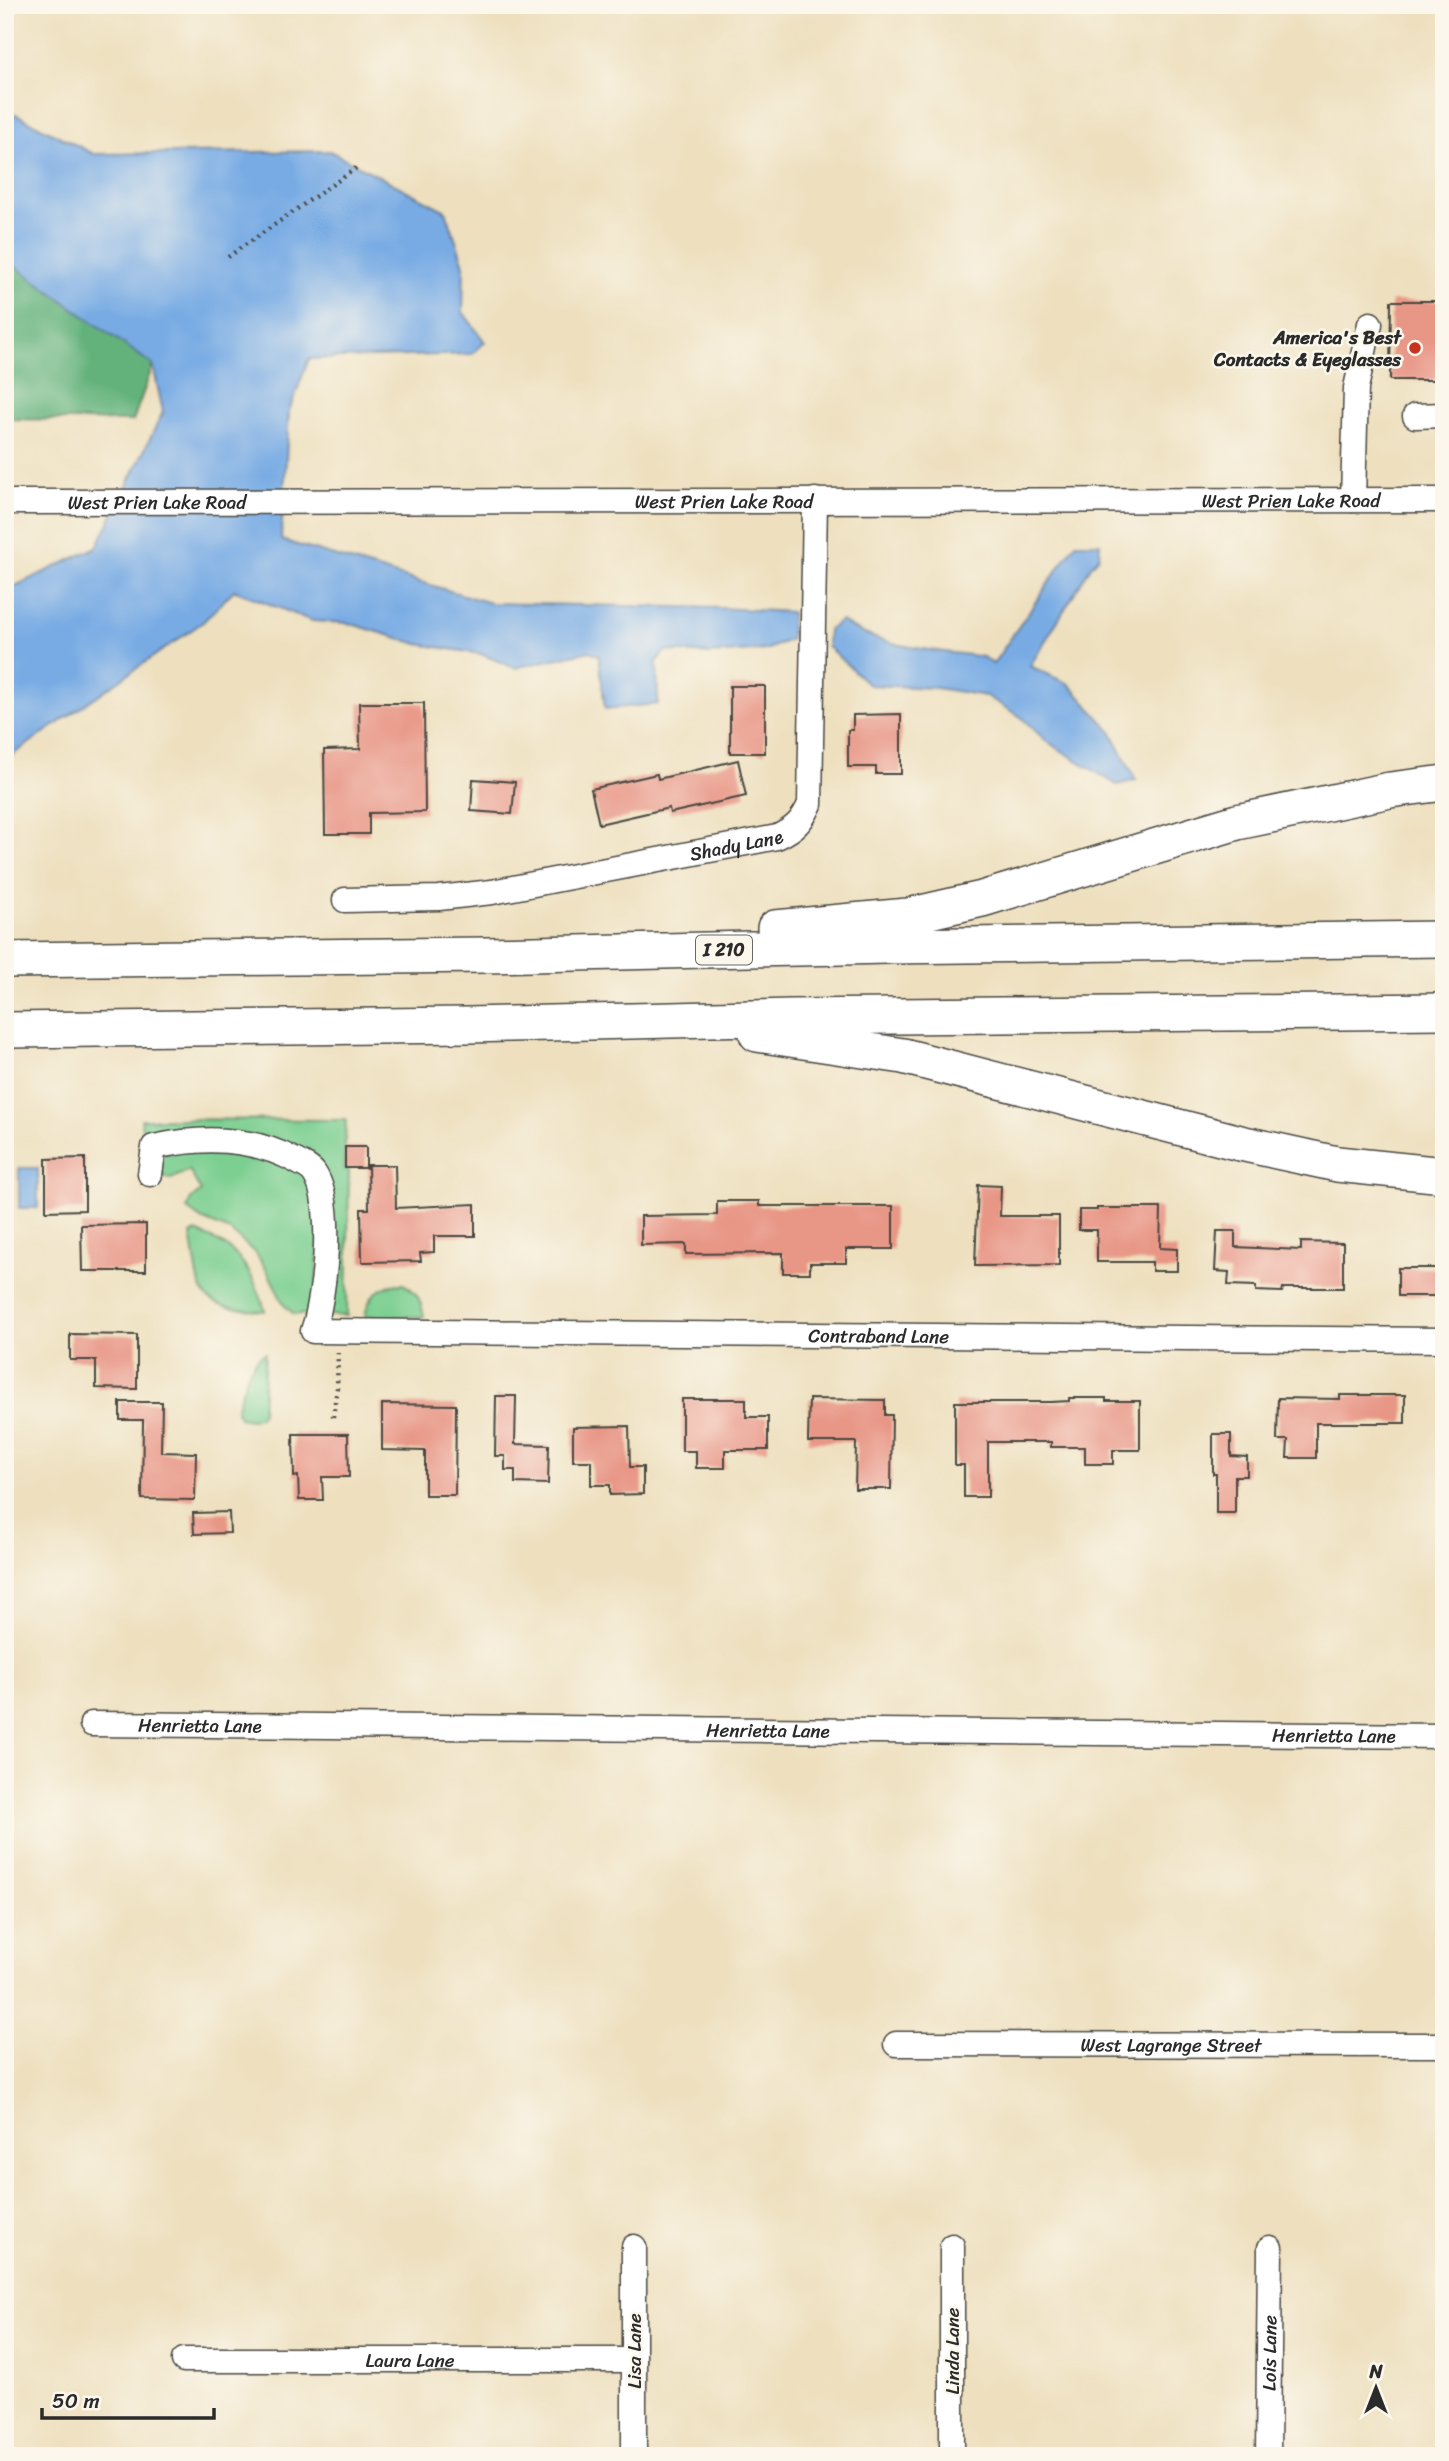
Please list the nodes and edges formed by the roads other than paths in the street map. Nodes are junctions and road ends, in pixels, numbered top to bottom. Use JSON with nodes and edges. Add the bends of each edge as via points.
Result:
{"nodes":[{"id":1,"x":1370,"y":324,"type":"dead end"},
{"id":2,"x":1444,"y":415,"type":"edge"},
{"id":3,"x":1415,"y":416,"type":"dead end"},
{"id":4,"x":815,"y":500,"type":"junction"},
{"id":5,"x":1353,"y":500,"type":"junction"},
{"id":6,"x":1444,"y":500,"type":"edge"},
{"id":7,"x":5,"y":502,"type":"edge"},
{"id":8,"x":1444,"y":769,"type":"edge"},
{"id":9,"x":1444,"y":783,"type":"edge"},
{"id":10,"x":1352,"y":798,"type":"junction"},
{"id":11,"x":345,"y":900,"type":"dead end"},
{"id":12,"x":1444,"y":939,"type":"edge"},
{"id":13,"x":542,"y":953,"type":"junction"},
{"id":14,"x":5,"y":960,"type":"edge"},
{"id":15,"x":1444,"y":1010,"type":"edge"},
{"id":16,"x":628,"y":1021,"type":"junction"},
{"id":17,"x":5,"y":1030,"type":"edge"},
{"id":18,"x":150,"y":1174,"type":"dead end"},
{"id":19,"x":1444,"y":1175,"type":"edge"},
{"id":20,"x":1444,"y":1340,"type":"edge"},
{"id":21,"x":92,"y":1724,"type":"dead end"},
{"id":22,"x":1444,"y":1736,"type":"edge"},
{"id":23,"x":896,"y":2044,"type":"dead end"},
{"id":24,"x":1444,"y":2045,"type":"edge"},
{"id":25,"x":952,"y":2246,"type":"dead end"},
{"id":26,"x":634,"y":2247,"type":"dead end"},
{"id":27,"x":1270,"y":2248,"type":"dead end"},
{"id":28,"x":184,"y":2360,"type":"dead end"},
{"id":29,"x":634,"y":2360,"type":"junction"},
{"id":30,"x":635,"y":2456,"type":"edge"},
{"id":31,"x":952,"y":2456,"type":"edge"},
{"id":32,"x":1268,"y":2456,"type":"edge"}],
"edges":[{"from":1,"to":5,"type":"street","via":[[1356,387]]},
{"from":2,"to":3,"type":"street"},
{"from":4,"to":5,"type":"street","name":"West Prien Lake Road"},
{"from":4,"to":7,"type":"street","name":"West Prien Lake Road"},
{"from":4,"to":11,"type":"street","name":"Shady Lane","via":[[810,804],[795,828],[777,837],[492,892]]},
{"from":5,"to":6,"type":"street","name":"West Prien Lake Road"},
{"from":8,"to":10,"type":"highway"},
{"from":9,"to":10,"type":"highway"},
{"from":10,"to":13,"type":"highway","via":[[1237,822],[982,899],[908,916]]},
{"from":12,"to":13,"type":"highway","number":"I 210"},
{"from":13,"to":14,"type":"highway","number":"I 210"},
{"from":15,"to":16,"type":"highway"},
{"from":16,"to":17,"type":"highway"},
{"from":16,"to":19,"type":"highway","via":[[767,1035],[903,1056],[1240,1143],[1337,1164]]},
{"from":18,"to":20,"type":"street","name":"Contraband Lane","via":[[154,1147],[188,1140],[239,1141],[284,1155],[312,1170],[327,1211],[322,1295],[325,1331]]},
{"from":21,"to":22,"type":"street","name":"Henrietta Lane"},
{"from":23,"to":24,"type":"street","name":"West Lagrange Street"},
{"from":25,"to":31,"type":"street","name":"Linda Lane"},
{"from":26,"to":29,"type":"street","name":"Lisa Lane"},
{"from":27,"to":32,"type":"street","name":"Lois Lane"},
{"from":28,"to":29,"type":"street","name":"Laura Lane"},
{"from":29,"to":30,"type":"street","name":"Lisa Lane"}]}
